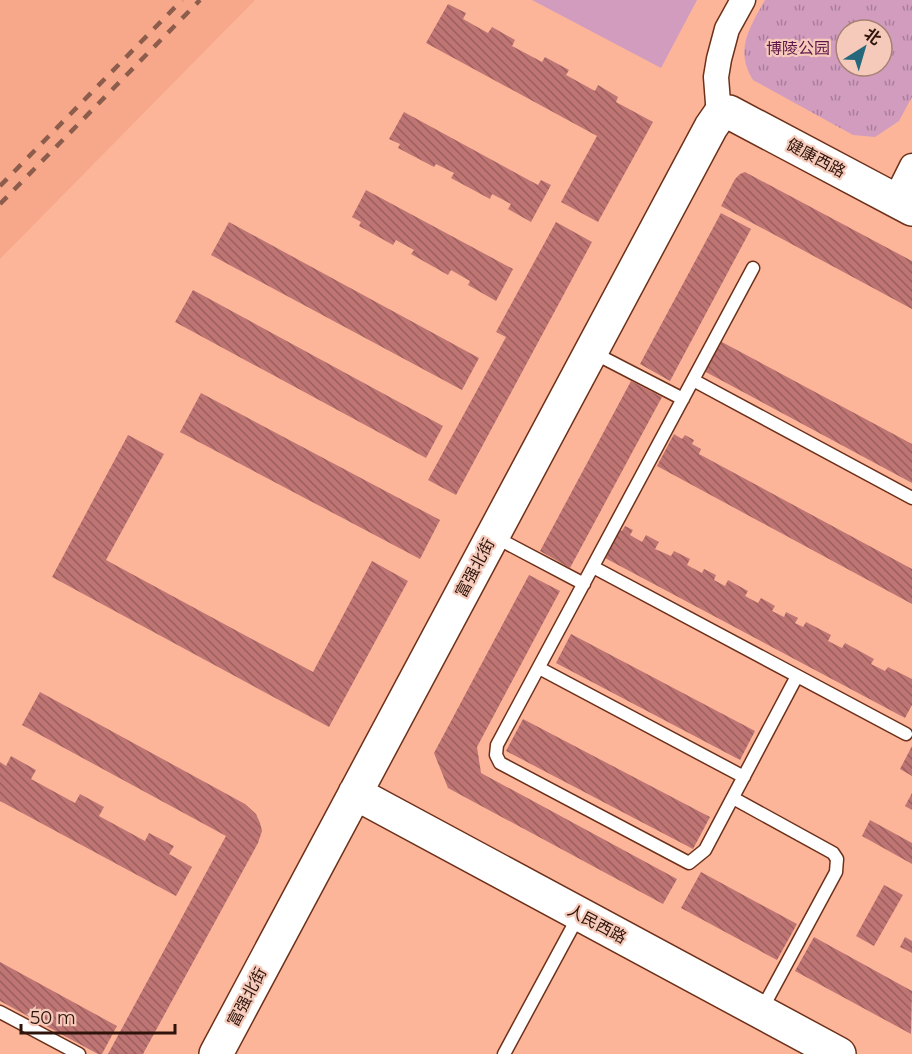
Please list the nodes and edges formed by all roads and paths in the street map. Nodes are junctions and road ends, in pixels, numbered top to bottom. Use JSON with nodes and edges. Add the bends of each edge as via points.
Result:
{"nodes":[{"id":1,"x":743,"y":0,"type":"edge"},
{"id":2,"x":719,"y":115,"type":"junction"},
{"id":3,"x":912,"y":166,"type":"edge"},
{"id":4,"x":903,"y":204,"type":"edge"},
{"id":5,"x":753,"y":268,"type":"dead end"},
{"id":6,"x":591,"y":351,"type":"junction"},
{"id":7,"x":693,"y":380,"type":"junction"},
{"id":8,"x":683,"y":399,"type":"junction"},
{"id":9,"x":912,"y":498,"type":"edge"},
{"id":10,"x":493,"y":535,"type":"junction"},
{"id":11,"x":593,"y":567,"type":"junction"},
{"id":12,"x":584,"y":584,"type":"junction"},
{"id":13,"x":539,"y":668,"type":"junction"},
{"id":14,"x":797,"y":676,"type":"junction"},
{"id":15,"x":906,"y":734,"type":"dead end"},
{"id":16,"x":744,"y":777,"type":"junction"},
{"id":17,"x":355,"y":793,"type":"junction"},
{"id":18,"x":733,"y":798,"type":"junction"},
{"id":19,"x":580,"y":914,"type":"junction"},
{"id":20,"x":760,"y":1011,"type":"junction"},
{"id":21,"x":0,"y":1012,"type":"edge"},
{"id":22,"x":79,"y":1054,"type":"edge"},
{"id":23,"x":216,"y":1054,"type":"edge"},
{"id":24,"x":504,"y":1054,"type":"edge"},
{"id":25,"x":839,"y":1054,"type":"edge"}],
"edges":[{"from":1,"to":2,"type":"street","via":[[727,29],[716,77]]},
{"from":2,"to":4,"type":"street","name":"健康西路","via":[[729,112]]},
{"from":2,"to":6,"type":"street","name":"富强北街"},
{"from":3,"to":4,"type":"street"},
{"from":5,"to":7,"type":"lane"},
{"from":6,"to":8,"type":"lane"},
{"from":6,"to":10,"type":"street","name":"富强北街"},
{"from":7,"to":8,"type":"lane"},
{"from":7,"to":9,"type":"lane"},
{"from":8,"to":11,"type":"lane"},
{"from":10,"to":12,"type":"lane"},
{"from":10,"to":17,"type":"street","name":"富强北街"},
{"from":11,"to":12,"type":"lane"},
{"from":11,"to":14,"type":"lane"},
{"from":12,"to":13,"type":"lane"},
{"from":13,"to":16,"type":"lane"},
{"from":13,"to":18,"type":"lane","via":[[497,745],[500,763],[689,863],[705,850]]},
{"from":14,"to":15,"type":"lane"},
{"from":14,"to":16,"type":"lane"},
{"from":16,"to":18,"type":"lane"},
{"from":17,"to":19,"type":"street","name":"人民西路"},
{"from":17,"to":23,"type":"street","name":"富强北街"},
{"from":18,"to":20,"type":"lane","via":[[833,853],[837,859],[836,872]]},
{"from":19,"to":20,"type":"street","name":"人民西路"},
{"from":19,"to":24,"type":"lane"},
{"from":20,"to":25,"type":"street","name":"人民西路"},
{"from":21,"to":22,"type":"lane"}]}
